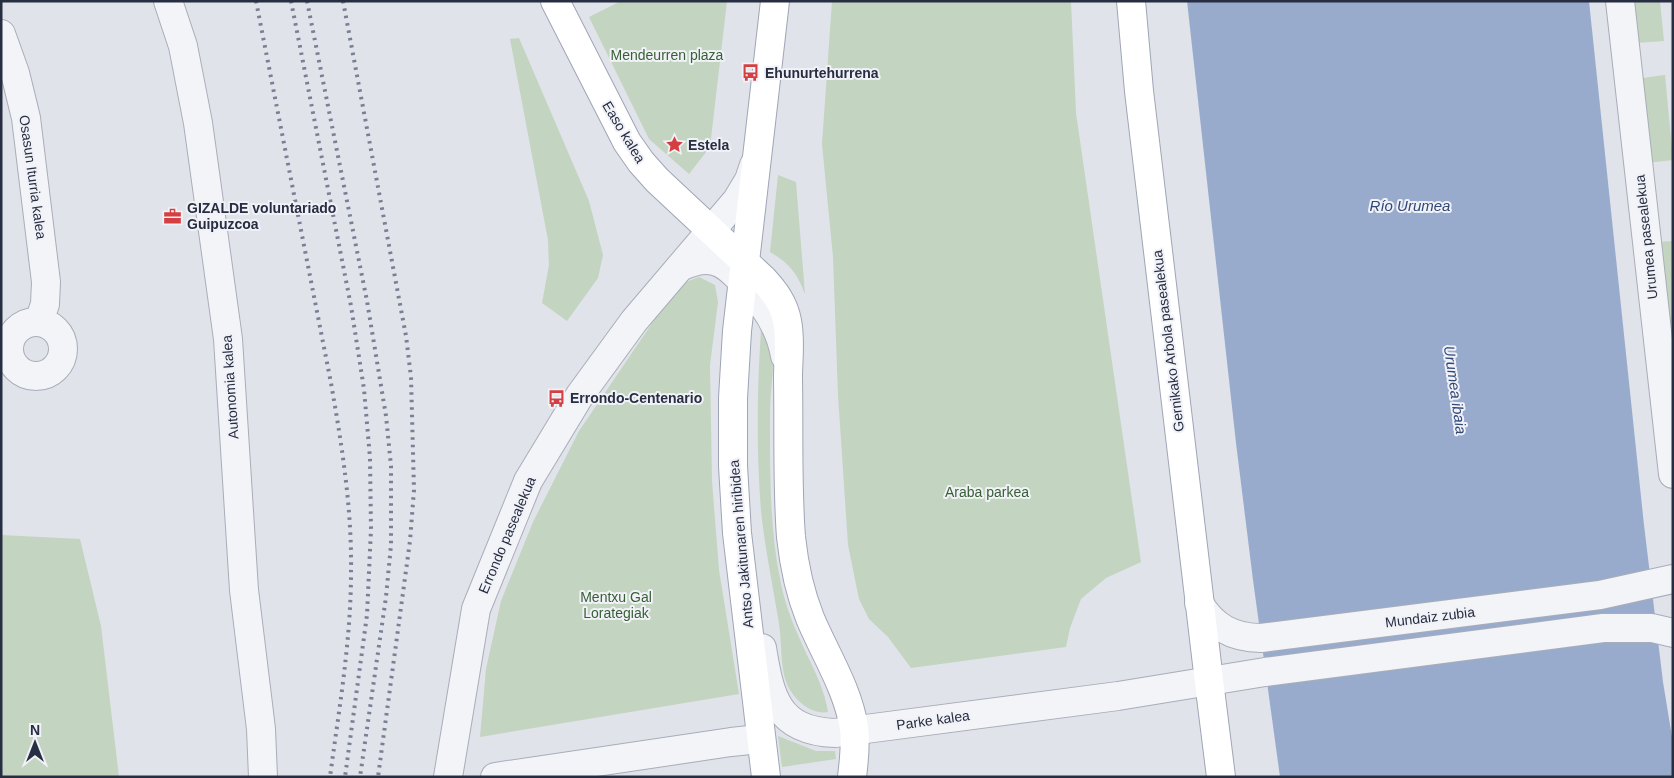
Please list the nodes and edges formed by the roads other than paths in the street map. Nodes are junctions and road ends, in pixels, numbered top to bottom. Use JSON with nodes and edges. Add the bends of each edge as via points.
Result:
{"nodes":[{"id":1,"x":168,"y":1,"type":"edge"},
{"id":2,"x":556,"y":1,"type":"edge"},
{"id":3,"x":775,"y":1,"type":"edge"},
{"id":4,"x":1131,"y":1,"type":"edge"},
{"id":5,"x":1620,"y":1,"type":"edge"},
{"id":6,"x":1,"y":34,"type":"edge"},
{"id":7,"x":756,"y":160,"type":"junction"},
{"id":8,"x":711,"y":230,"type":"junction"},
{"id":9,"x":680,"y":267,"type":"junction"},
{"id":10,"x":743,"y":271,"type":"junction"},
{"id":11,"x":39,"y":322,"type":"dead end"},
{"id":12,"x":1673,"y":474,"type":"edge"},
{"id":13,"x":1662,"y":582,"type":"edge"},
{"id":14,"x":744,"y":599,"type":"junction"},
{"id":15,"x":1199,"y":603,"type":"junction"},
{"id":16,"x":1665,"y":631,"type":"edge"},
{"id":17,"x":1208,"y":681,"type":"junction"},
{"id":18,"x":854,"y":731,"type":"junction"},
{"id":19,"x":761,"y":742,"type":"junction"},
{"id":20,"x":263,"y":777,"type":"edge"},
{"id":21,"x":448,"y":777,"type":"edge"},
{"id":22,"x":495,"y":777,"type":"edge"},
{"id":23,"x":766,"y":777,"type":"edge"},
{"id":24,"x":852,"y":777,"type":"edge"},
{"id":25,"x":1222,"y":777,"type":"edge"}],
"edges":[{"from":1,"to":20,"type":"street","name":"Autonomia kalea","via":[[182,46],[198,124],[228,339],[244,590],[261,729]]},
{"from":2,"to":8,"type":"main road","name":"Easo kalea","via":[[627,142],[657,180]]},
{"from":3,"to":7,"type":"main road"},
{"from":4,"to":15,"type":"main road","name":"Gernikako Arbola pasealekua","via":[[1138,91]]},
{"from":5,"to":12,"type":"street","name":"Urumea pasealekua"},
{"from":6,"to":11,"type":"street","name":"Osasun Iturria kalea","via":[[21,95],[29,140],[46,282],[45,304]]},
{"from":7,"to":8,"type":"street","via":[[737,200]]},
{"from":7,"to":10,"type":"main road","name":"Antso Jakitunaren hiribidea"},
{"from":8,"to":9,"type":"street"},
{"from":8,"to":10,"type":"main road","name":"Easo kalea"},
{"from":9,"to":10,"type":"street","via":[[702,260]]},
{"from":9,"to":21,"type":"street","name":"Errondo pasealekua","via":[[634,321],[580,396],[528,481],[476,608]]},
{"from":10,"to":14,"type":"main road","name":"Antso Jakitunaren hiribidea","via":[[736,331],[733,466]]},
{"from":10,"to":18,"type":"main road","via":[[764,279],[782,305],[790,336],[790,523],[799,587],[845,694]]},
{"from":13,"to":15,"type":"street","name":"Mundaiz zubia","via":[[1600,595],[1261,638],[1248,638],[1225,630],[1214,623]]},
{"from":14,"to":18,"type":"street","name":"Parke kalea","via":[[758,621],[767,678],[780,708],[804,728],[835,733]]},
{"from":14,"to":19,"type":"main road","name":"Antso Jakitunaren hiribidea"},
{"from":15,"to":17,"type":"main road","name":"Gernikako Arbola pasealekua"},
{"from":16,"to":17,"type":"street","via":[[1603,628]]},
{"from":17,"to":18,"type":"street","name":"Parke kalea"},
{"from":17,"to":25,"type":"main road","name":"Gernikako Arbola pasealekua"},
{"from":18,"to":24,"type":"main road"},
{"from":19,"to":22,"type":"street","via":[[731,742]]},
{"from":19,"to":23,"type":"main road","name":"Antso Jakitunaren hiribidea"}]}
